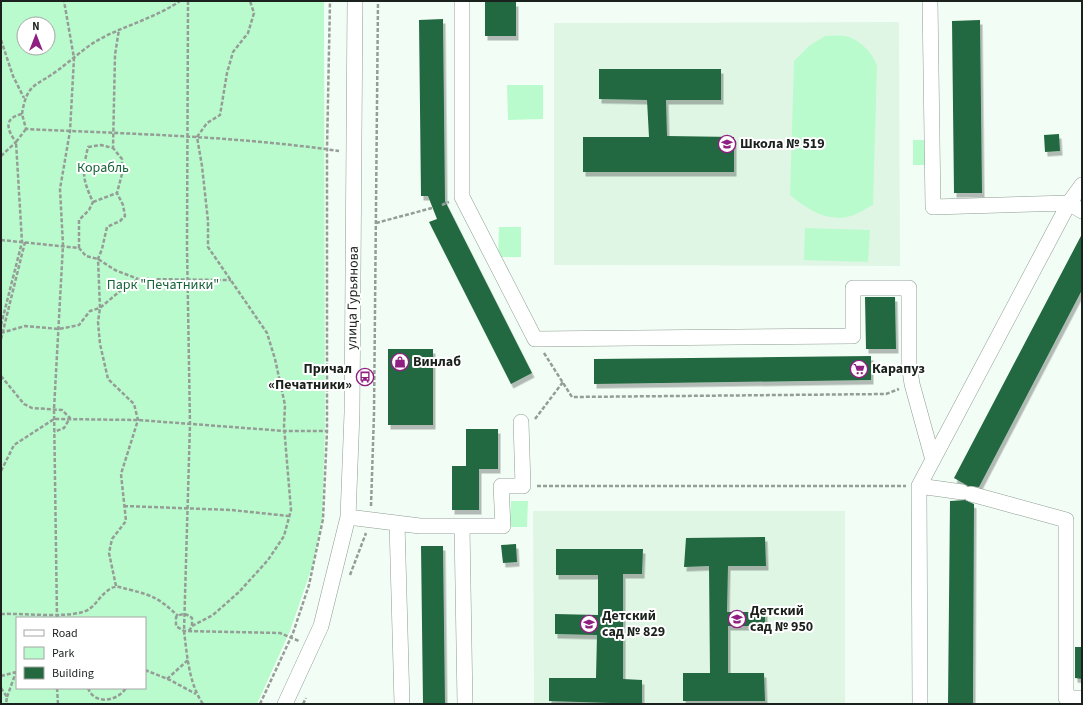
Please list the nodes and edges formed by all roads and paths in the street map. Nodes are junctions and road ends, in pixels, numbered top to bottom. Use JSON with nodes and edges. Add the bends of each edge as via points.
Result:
{"nodes":[{"id":1,"x":64,"y":1,"type":"edge"},
{"id":2,"x":180,"y":1,"type":"edge"},
{"id":3,"x":188,"y":1,"type":"edge"},
{"id":4,"x":250,"y":1,"type":"edge"},
{"id":5,"x":330,"y":1,"type":"edge"},
{"id":6,"x":355,"y":1,"type":"edge"},
{"id":7,"x":462,"y":1,"type":"edge"},
{"id":8,"x":930,"y":1,"type":"edge"},
{"id":9,"x":119,"y":29,"type":"junction"},
{"id":10,"x":1,"y":40,"type":"edge"},
{"id":11,"x":74,"y":58,"type":"junction"},
{"id":12,"x":24,"y":98,"type":"junction"},
{"id":13,"x":22,"y":114,"type":"junction"},
{"id":14,"x":26,"y":129,"type":"junction"},
{"id":15,"x":70,"y":131,"type":"junction"},
{"id":16,"x":113,"y":133,"type":"junction"},
{"id":17,"x":187,"y":137,"type":"junction"},
{"id":18,"x":197,"y":137,"type":"junction"},
{"id":19,"x":16,"y":142,"type":"junction"},
{"id":20,"x":113,"y":148,"type":"junction"},
{"id":21,"x":326,"y":149,"type":"junction"},
{"id":22,"x":355,"y":153,"type":"junction"},
{"id":23,"x":1,"y":156,"type":"edge"},
{"id":24,"x":1082,"y":185,"type":"edge"},
{"id":25,"x":117,"y":193,"type":"junction"},
{"id":26,"x":93,"y":202,"type":"junction"},
{"id":27,"x":1069,"y":202,"type":"junction"},
{"id":28,"x":432,"y":208,"type":"dead end"},
{"id":29,"x":1082,"y":211,"type":"edge"},
{"id":30,"x":376,"y":223,"type":"dead end"},
{"id":31,"x":1,"y":240,"type":"edge"},
{"id":32,"x":24,"y":242,"type":"junction"},
{"id":33,"x":63,"y":245,"type":"junction"},
{"id":34,"x":79,"y":248,"type":"junction"},
{"id":35,"x":98,"y":259,"type":"junction"},
{"id":36,"x":138,"y":279,"type":"junction"},
{"id":37,"x":187,"y":279,"type":"junction"},
{"id":38,"x":231,"y":280,"type":"junction"},
{"id":39,"x":100,"y":308,"type":"junction"},
{"id":40,"x":1,"y":325,"type":"edge"},
{"id":41,"x":59,"y":329,"type":"junction"},
{"id":42,"x":2,"y":333,"type":"edge"},
{"id":43,"x":1,"y":339,"type":"edge"},
{"id":44,"x":535,"y":339,"type":"junction"},
{"id":45,"x":1,"y":376,"type":"edge"},
{"id":46,"x":562,"y":382,"type":"junction"},
{"id":47,"x":912,"y":384,"type":"junction"},
{"id":48,"x":54,"y":409,"type":"junction"},
{"id":49,"x":70,"y":418,"type":"junction"},
{"id":50,"x":54,"y":419,"type":"junction"},
{"id":51,"x":138,"y":420,"type":"junction"},
{"id":52,"x":190,"y":424,"type":"junction"},
{"id":53,"x":521,"y":430,"type":"joint"},
{"id":54,"x":285,"y":431,"type":"junction"},
{"id":55,"x":328,"y":431,"type":"junction"},
{"id":56,"x":54,"y":432,"type":"junction"},
{"id":57,"x":934,"y":460,"type":"junction"},
{"id":58,"x":1,"y":471,"type":"edge"},
{"id":59,"x":523,"y":486,"type":"junction"},
{"id":60,"x":919,"y":486,"type":"junction"},
{"id":61,"x":124,"y":506,"type":"junction"},
{"id":62,"x":187,"y":510,"type":"junction"},
{"id":63,"x":289,"y":516,"type":"junction"},
{"id":64,"x":348,"y":518,"type":"junction"},
{"id":65,"x":397,"y":523,"type":"junction"},
{"id":66,"x":462,"y":526,"type":"junction"},
{"id":67,"x":116,"y":586,"type":"junction"},
{"id":68,"x":1,"y":614,"type":"edge"},
{"id":69,"x":57,"y":614,"type":"junction"},
{"id":70,"x":184,"y":614,"type":"junction"},
{"id":71,"x":178,"y":616,"type":"junction"},
{"id":72,"x":192,"y":626,"type":"junction"},
{"id":73,"x":184,"y":631,"type":"junction"},
{"id":74,"x":189,"y":631,"type":"junction"},
{"id":75,"x":291,"y":638,"type":"junction"},
{"id":76,"x":312,"y":647,"type":"junction"},
{"id":77,"x":188,"y":659,"type":"junction"},
{"id":78,"x":146,"y":670,"type":"edge"},
{"id":79,"x":16,"y":671,"type":"edge"},
{"id":80,"x":16,"y":674,"type":"edge"},
{"id":81,"x":1,"y":676,"type":"edge"},
{"id":82,"x":167,"y":679,"type":"junction"},
{"id":83,"x":1,"y":688,"type":"edge"},
{"id":84,"x":57,"y":689,"type":"edge"},
{"id":85,"x":88,"y":689,"type":"edge"},
{"id":86,"x":125,"y":689,"type":"edge"},
{"id":87,"x":196,"y":695,"type":"junction"},
{"id":88,"x":7,"y":698,"type":"junction"},
{"id":89,"x":1082,"y":698,"type":"edge"},
{"id":90,"x":6,"y":704,"type":"edge"},
{"id":91,"x":58,"y":704,"type":"edge"},
{"id":92,"x":202,"y":704,"type":"edge"},
{"id":93,"x":260,"y":704,"type":"edge"},
{"id":94,"x":285,"y":704,"type":"edge"},
{"id":95,"x":402,"y":704,"type":"edge"},
{"id":96,"x":465,"y":704,"type":"edge"},
{"id":97,"x":920,"y":704,"type":"edge"}],
"edges":[{"from":1,"to":11,"type":"path"},
{"from":2,"to":9,"type":"path","via":[[168,9]]},
{"from":3,"to":17,"type":"path"},
{"from":4,"to":18,"type":"path","via":[[254,13],[248,33],[232,52],[220,115],[207,123]]},
{"from":5,"to":21,"type":"path"},
{"from":6,"to":22,"type":"street","name":"улица Гурьянова"},
{"from":7,"to":44,"type":"street","via":[[462,196]]},
{"from":8,"to":27,"type":"street","via":[[933,207]]},
{"from":9,"to":11,"type":"path","via":[[98,40]]},
{"from":9,"to":16,"type":"path","via":[[115,55]]},
{"from":10,"to":12,"type":"path","via":[[13,76]]},
{"from":11,"to":12,"type":"path","via":[[36,83]]},
{"from":11,"to":15,"type":"path"},
{"from":12,"to":13,"type":"path"},
{"from":13,"to":14,"type":"path"},
{"from":13,"to":19,"type":"path","via":[[12,118],[8,126]]},
{"from":14,"to":15,"type":"path"},
{"from":14,"to":19,"type":"path"},
{"from":15,"to":16,"type":"path"},
{"from":15,"to":33,"type":"path","via":[[60,189]]},
{"from":16,"to":17,"type":"path"},
{"from":16,"to":20,"type":"path"},
{"from":17,"to":18,"type":"path"},
{"from":17,"to":37,"type":"path"},
{"from":18,"to":21,"type":"path"},
{"from":18,"to":38,"type":"path","via":[[208,221],[208,247]]},
{"from":19,"to":23,"type":"path"},
{"from":19,"to":32,"type":"path"},
{"from":20,"to":25,"type":"path","via":[[122,159],[122,174]]},
{"from":20,"to":26,"type":"path","via":[[101,145],[88,147],[82,169],[86,188]]},
{"from":21,"to":22,"type":"path"},
{"from":21,"to":55,"type":"path"},
{"from":22,"to":64,"type":"street","name":"улица Гурьянова"},
{"from":24,"to":27,"type":"street"},
{"from":25,"to":26,"type":"path"},
{"from":25,"to":35,"type":"path","via":[[123,204],[125,216],[107,227]]},
{"from":26,"to":34,"type":"path","via":[[90,210],[79,220]]},
{"from":27,"to":29,"type":"street"},
{"from":27,"to":57,"type":"street"},
{"from":28,"to":30,"type":"path"},
{"from":31,"to":32,"type":"path"},
{"from":32,"to":33,"type":"path"},
{"from":32,"to":40,"type":"path"},
{"from":32,"to":42,"type":"path"},
{"from":33,"to":34,"type":"path"},
{"from":33,"to":41,"type":"path"},
{"from":34,"to":35,"type":"path","via":[[86,256]]},
{"from":35,"to":36,"type":"path","via":[[115,270]]},
{"from":35,"to":39,"type":"path"},
{"from":36,"to":37,"type":"path"},
{"from":36,"to":39,"type":"path"},
{"from":37,"to":38,"type":"path"},
{"from":37,"to":52,"type":"path"},
{"from":38,"to":54,"type":"path","via":[[267,334],[285,405]]},
{"from":39,"to":41,"type":"path","via":[[90,311],[79,325]]},
{"from":39,"to":51,"type":"path","via":[[100,344],[108,379],[134,404]]},
{"from":41,"to":42,"type":"path","via":[[25,326]]},
{"from":41,"to":48,"type":"path"},
{"from":42,"to":43,"type":"path"},
{"from":44,"to":46,"type":"path"},
{"from":44,"to":47,"type":"street","via":[[853,336],[853,288],[909,288],[909,364]]},
{"from":45,"to":48,"type":"path","via":[[24,404],[32,408]]},
{"from":46,"to":47,"type":"path","via":[[572,397],[886,394]]},
{"from":46,"to":53,"type":"path"},
{"from":47,"to":57,"type":"street"},
{"from":48,"to":49,"type":"path","via":[[62,410]]},
{"from":48,"to":50,"type":"path"},
{"from":49,"to":50,"type":"path"},
{"from":49,"to":51,"type":"path"},
{"from":49,"to":56,"type":"path","via":[[64,428]]},
{"from":50,"to":56,"type":"path"},
{"from":50,"to":58,"type":"path","via":[[14,445]]},
{"from":51,"to":52,"type":"path"},
{"from":51,"to":61,"type":"path","via":[[121,474]]},
{"from":52,"to":54,"type":"path"},
{"from":52,"to":62,"type":"path"},
{"from":53,"to":59,"type":"street"},
{"from":54,"to":55,"type":"path"},
{"from":54,"to":63,"type":"path","via":[[291,510]]},
{"from":55,"to":75,"type":"path","via":[[323,519],[309,585]]},
{"from":56,"to":69,"type":"path"},
{"from":57,"to":60,"type":"street"},
{"from":59,"to":60,"type":"path"},
{"from":59,"to":66,"type":"street","via":[[501,486],[503,526]]},
{"from":60,"to":89,"type":"street","via":[[966,493],[1066,520],[1066,698]]},
{"from":60,"to":97,"type":"street"},
{"from":61,"to":62,"type":"path"},
{"from":61,"to":67,"type":"path","via":[[126,521],[112,539],[110,553]]},
{"from":62,"to":63,"type":"path","via":[[231,510]]},
{"from":62,"to":70,"type":"path"},
{"from":63,"to":72,"type":"path","via":[[284,536],[268,560],[239,592],[213,615]]},
{"from":64,"to":65,"type":"street"},
{"from":64,"to":76,"type":"street","name":"улица Гурьянова","via":[[321,626]]},
{"from":65,"to":66,"type":"street"},
{"from":65,"to":95,"type":"street"},
{"from":66,"to":96,"type":"street"},
{"from":67,"to":69,"type":"path","via":[[85,611]]},
{"from":67,"to":71,"type":"path","via":[[149,594]]},
{"from":68,"to":69,"type":"path"},
{"from":70,"to":71,"type":"path"},
{"from":70,"to":72,"type":"path","via":[[192,618]]},
{"from":70,"to":73,"type":"path"},
{"from":71,"to":73,"type":"path","via":[[176,626]]},
{"from":72,"to":74,"type":"path"},
{"from":73,"to":74,"type":"path"},
{"from":73,"to":77,"type":"path"},
{"from":74,"to":75,"type":"path","via":[[280,633]]},
{"from":75,"to":76,"type":"path"},
{"from":75,"to":93,"type":"path"},
{"from":76,"to":94,"type":"street","name":"улица Гурьянова"},
{"from":77,"to":82,"type":"path"},
{"from":77,"to":87,"type":"path"},
{"from":78,"to":82,"type":"path"},
{"from":79,"to":81,"type":"path"},
{"from":80,"to":88,"type":"path"},
{"from":82,"to":87,"type":"path"},
{"from":83,"to":88,"type":"path"},
{"from":84,"to":91,"type":"path"},
{"from":85,"to":86,"type":"path","via":[[93,698],[99,701],[117,697]]},
{"from":87,"to":92,"type":"path"},
{"from":88,"to":90,"type":"path"}]}
